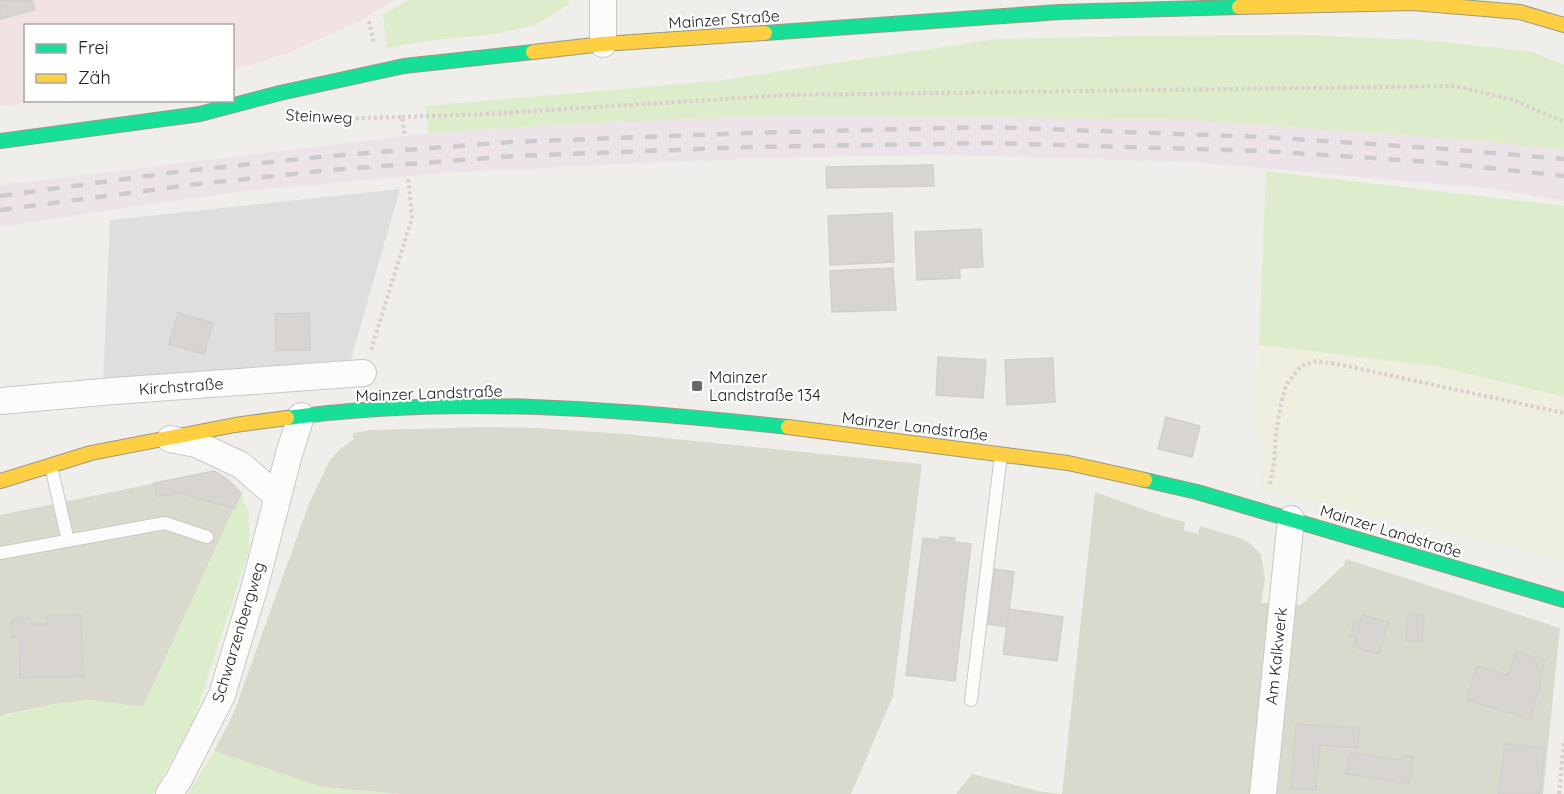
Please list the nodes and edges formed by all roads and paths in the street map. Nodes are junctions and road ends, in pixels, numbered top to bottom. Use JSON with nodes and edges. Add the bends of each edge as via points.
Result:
{"nodes":[{"id":1,"x":603,"y":0,"type":"edge"},
{"id":2,"x":369,"y":21,"type":"dead end"},
{"id":3,"x":1564,"y":25,"type":"edge"},
{"id":4,"x":603,"y":44,"type":"junction"},
{"id":5,"x":375,"y":50,"type":"dead end"},
{"id":6,"x":306,"y":117,"type":"dead end"},
{"id":7,"x":402,"y":117,"type":"junction"},
{"id":8,"x":1564,"y":122,"type":"edge"},
{"id":9,"x":405,"y":136,"type":"dead end"},
{"id":10,"x":0,"y":141,"type":"edge"},
{"id":11,"x":408,"y":177,"type":"dead end"},
{"id":12,"x":363,"y":373,"type":"joint"},
{"id":13,"x":0,"y":401,"type":"edge"},
{"id":14,"x":1564,"y":413,"type":"edge"},
{"id":15,"x":301,"y":416,"type":"junction"},
{"id":16,"x":164,"y":438,"type":"junction"},
{"id":17,"x":1002,"y":453,"type":"junction"},
{"id":18,"x":51,"y":466,"type":"junction"},
{"id":19,"x":0,"y":481,"type":"edge"},
{"id":20,"x":278,"y":497,"type":"junction"},
{"id":21,"x":1263,"y":511,"type":"junction"},
{"id":22,"x":1291,"y":519,"type":"junction"},
{"id":23,"x":207,"y":537,"type":"dead end"},
{"id":24,"x":68,"y":541,"type":"junction"},
{"id":25,"x":0,"y":553,"type":"edge"},
{"id":26,"x":1564,"y":600,"type":"edge"},
{"id":27,"x":971,"y":700,"type":"dead end"},
{"id":28,"x":1564,"y":740,"type":"edge"},
{"id":29,"x":169,"y":794,"type":"edge"},
{"id":30,"x":1263,"y":794,"type":"edge"},
{"id":31,"x":1559,"y":794,"type":"edge"}],
"edges":[{"from":1,"to":4,"type":"street"},
{"from":2,"to":5,"type":"path"},
{"from":3,"to":4,"type":"main road","name":"Mainzer Straße","via":[[1520,12],[1413,3],[1060,12]]},
{"from":4,"to":10,"type":"main road","name":"Mainzer Straße","via":[[404,66],[200,114]]},
{"from":6,"to":7,"type":"path","name":"Steinweg"},
{"from":7,"to":8,"type":"path","name":"Steinweg","via":[[787,95],[1455,86],[1514,100]]},
{"from":7,"to":9,"type":"path"},
{"from":11,"to":12,"type":"path","via":[[412,218]]},
{"from":12,"to":13,"type":"street","name":"Kirchstraße"},
{"from":14,"to":21,"type":"path","via":[[1316,360],[1301,366],[1286,385]]},
{"from":15,"to":16,"type":"main road","name":"Mainzer Landstraße"},
{"from":15,"to":17,"type":"main road","name":"Mainzer Landstraße","via":[[404,407],[550,407],[695,417]]},
{"from":15,"to":20,"type":"street","name":"Schwarzenbergweg"},
{"from":16,"to":18,"type":"main road","name":"Mainzer Landstraße"},
{"from":16,"to":20,"type":"street","via":[[196,444],[241,465]]},
{"from":17,"to":21,"type":"main road","name":"Mainzer Landstraße","via":[[1068,463]]},
{"from":17,"to":27,"type":"lane"},
{"from":18,"to":19,"type":"main road","name":"Mainzer Landstraße"},
{"from":18,"to":24,"type":"lane"},
{"from":20,"to":29,"type":"street","name":"Schwarzenbergweg","via":[[222,695]]},
{"from":21,"to":22,"type":"main road","name":"Mainzer Landstraße"},
{"from":22,"to":26,"type":"main road","name":"Mainzer Landstraße"},
{"from":22,"to":30,"type":"street","name":"Am Kalkwerk"},
{"from":23,"to":24,"type":"lane","via":[[165,523]]},
{"from":24,"to":25,"type":"lane"},
{"from":28,"to":31,"type":"path"}]}
